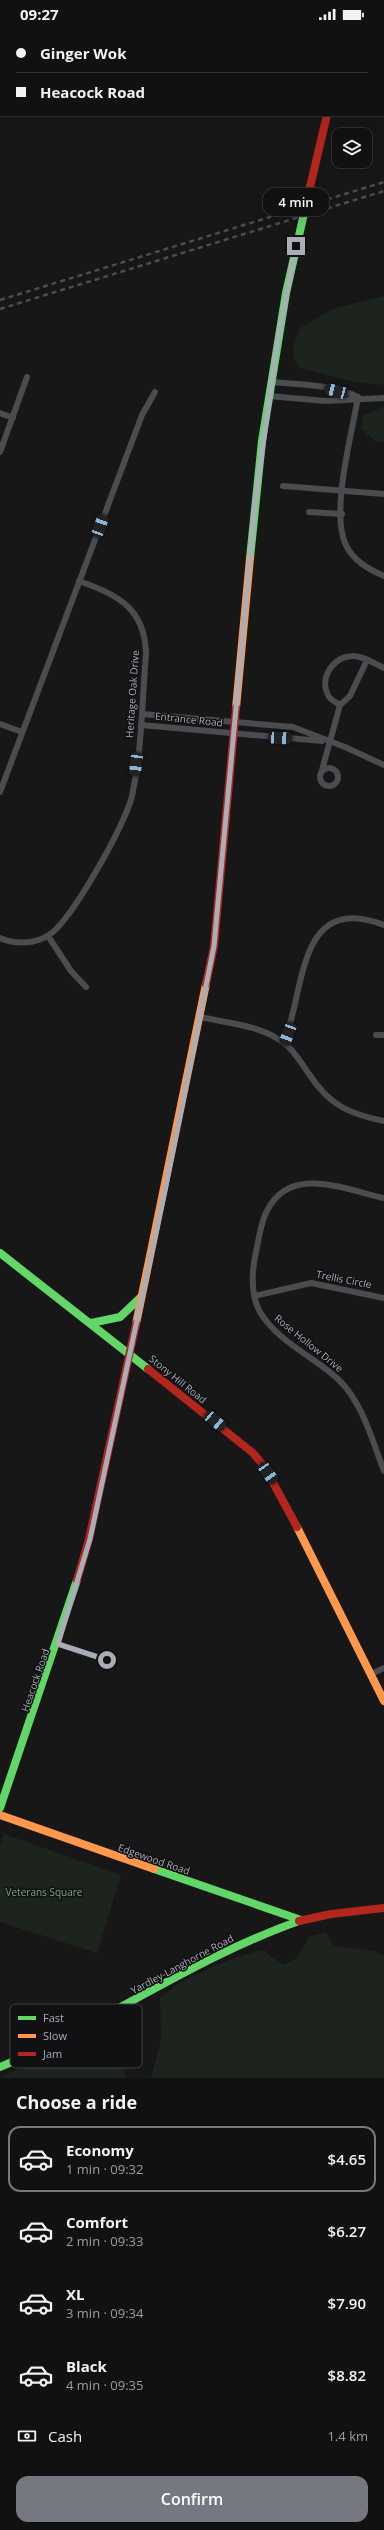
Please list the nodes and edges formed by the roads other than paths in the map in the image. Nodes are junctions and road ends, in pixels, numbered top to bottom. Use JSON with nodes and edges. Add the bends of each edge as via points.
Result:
{"nodes":[{"id":1,"x":327,"y":116,"type":"edge"},
{"id":2,"x":27,"y":377,"type":"dead end"},
{"id":3,"x":271,"y":382,"type":"junction"},
{"id":4,"x":155,"y":392,"type":"dead end"},
{"id":5,"x":269,"y":396,"type":"junction"},
{"id":6,"x":358,"y":398,"type":"junction"},
{"id":7,"x":384,"y":398,"type":"edge"},
{"id":8,"x":0,"y":414,"type":"edge"},
{"id":9,"x":13,"y":418,"type":"junction"},
{"id":10,"x":0,"y":452,"type":"edge"},
{"id":11,"x":283,"y":486,"type":"dead end"},
{"id":12,"x":342,"y":490,"type":"junction"},
{"id":13,"x":384,"y":494,"type":"edge"},
{"id":14,"x":309,"y":512,"type":"dead end"},
{"id":15,"x":342,"y":514,"type":"junction"},
{"id":16,"x":384,"y":576,"type":"edge"},
{"id":17,"x":79,"y":581,"type":"junction"},
{"id":18,"x":367,"y":660,"type":"junction"},
{"id":19,"x":384,"y":668,"type":"edge"},
{"id":20,"x":340,"y":705,"type":"junction"},
{"id":21,"x":142,"y":714,"type":"junction"},
{"id":22,"x":234,"y":722,"type":"junction"},
{"id":23,"x":0,"y":724,"type":"edge"},
{"id":24,"x":141,"y":724,"type":"junction"},
{"id":25,"x":22,"y":732,"type":"junction"},
{"id":26,"x":234,"y":734,"type":"junction"},
{"id":27,"x":331,"y":742,"type":"junction"},
{"id":28,"x":384,"y":765,"type":"edge"},
{"id":29,"x":322,"y":770,"type":"dead end"},
{"id":30,"x":0,"y":792,"type":"edge"},
{"id":31,"x":384,"y":925,"type":"edge"},
{"id":32,"x":48,"y":936,"type":"junction"},
{"id":33,"x":0,"y":938,"type":"edge"},
{"id":34,"x":86,"y":987,"type":"dead end"},
{"id":35,"x":200,"y":1017,"type":"junction"},
{"id":36,"x":376,"y":1035,"type":"dead end"},
{"id":37,"x":384,"y":1035,"type":"edge"},
{"id":38,"x":284,"y":1043,"type":"junction"},
{"id":39,"x":384,"y":1121,"type":"edge"},
{"id":40,"x":384,"y":1198,"type":"edge"},
{"id":41,"x":0,"y":1253,"type":"edge"},
{"id":42,"x":142,"y":1296,"type":"junction"},
{"id":43,"x":254,"y":1296,"type":"junction"},
{"id":44,"x":384,"y":1298,"type":"edge"},
{"id":45,"x":91,"y":1323,"type":"junction"},
{"id":46,"x":129,"y":1352,"type":"junction"},
{"id":47,"x":384,"y":1471,"type":"edge"},
{"id":48,"x":58,"y":1644,"type":"junction"},
{"id":49,"x":107,"y":1660,"type":"dead end"},
{"id":50,"x":384,"y":1668,"type":"edge"},
{"id":51,"x":371,"y":1674,"type":"junction"},
{"id":52,"x":384,"y":1701,"type":"edge"},
{"id":53,"x":0,"y":1808,"type":"edge"},
{"id":54,"x":0,"y":1815,"type":"edge"},
{"id":55,"x":384,"y":1908,"type":"edge"},
{"id":56,"x":301,"y":1920,"type":"junction"},
{"id":57,"x":128,"y":2004,"type":"edge"},
{"id":58,"x":10,"y":2064,"type":"edge"},
{"id":59,"x":0,"y":2068,"type":"edge"}],
"edges":[{"from":1,"to":3,"type":"main road","name":"Heacock Road","via":[[296,244]]},
{"from":2,"to":9,"type":"street"},
{"from":3,"to":5,"type":"main road","name":"Heacock Road"},
{"from":3,"to":6,"type":"street","via":[[348,392]]},
{"from":4,"to":17,"type":"street","via":[[142,414]]},
{"from":5,"to":6,"type":"street","via":[[325,401]]},
{"from":5,"to":22,"type":"main road","name":"Heacock Road","via":[[253,519]]},
{"from":6,"to":7,"type":"street"},
{"from":6,"to":12,"type":"street"},
{"from":8,"to":9,"type":"street"},
{"from":9,"to":10,"type":"street"},
{"from":11,"to":12,"type":"street"},
{"from":12,"to":13,"type":"street"},
{"from":12,"to":15,"type":"street"},
{"from":14,"to":15,"type":"street"},
{"from":15,"to":16,"type":"street","via":[[343,538],[352,555]]},
{"from":17,"to":21,"type":"street","name":"Heritage Oak Drive","via":[[121,599],[134,612],[140,623],[146,654]]},
{"from":17,"to":25,"type":"street"},
{"from":18,"to":19,"type":"street"},
{"from":18,"to":20,"type":"street","via":[[350,696]]},
{"from":18,"to":20,"type":"street","via":[[351,656],[330,666],[326,690],[328,696]]},
{"from":20,"to":27,"type":"street"},
{"from":21,"to":22,"type":"street","name":"Entrance Road"},
{"from":21,"to":24,"type":"street","name":"Heritage Oak Drive"},
{"from":22,"to":26,"type":"main road","name":"Heacock Road"},
{"from":22,"to":27,"type":"street","name":"Entrance Road","via":[[293,727]]},
{"from":23,"to":25,"type":"street"},
{"from":24,"to":26,"type":"street","name":"Entrance Road"},
{"from":24,"to":32,"type":"street","name":"Heritage Oak Drive","via":[[132,794],[125,819],[74,907]]},
{"from":25,"to":30,"type":"street"},
{"from":26,"to":27,"type":"street","name":"Entrance Road"},
{"from":26,"to":35,"type":"main road","name":"Heacock Road","via":[[224,826],[218,924]]},
{"from":27,"to":28,"type":"street","name":"Entrance Road"},
{"from":27,"to":29,"type":"street"},
{"from":31,"to":38,"type":"street","via":[[366,918],[352,917],[335,922],[318,935],[307,953],[292,1024]]},
{"from":32,"to":33,"type":"street","name":"Heritage Oak Drive","via":[[22,943]]},
{"from":32,"to":34,"type":"street","via":[[71,971]]},
{"from":35,"to":38,"type":"street","via":[[265,1032]]},
{"from":35,"to":42,"type":"main road","name":"Heacock Road"},
{"from":36,"to":37,"type":"street"},
{"from":38,"to":39,"type":"street","via":[[301,1060],[316,1085],[332,1100],[351,1112]]},
{"from":40,"to":43,"type":"street","name":"Rose Hollow Drive","via":[[318,1184],[297,1185],[283,1192],[271,1204],[263,1222],[253,1271]]},
{"from":41,"to":45,"type":"main road","name":"Stony Hill Road"},
{"from":42,"to":45,"type":"main road","via":[[122,1318]]},
{"from":42,"to":46,"type":"main road","name":"Heacock Road"},
{"from":43,"to":44,"type":"street","name":"Trellis Circle","via":[[311,1282]]},
{"from":43,"to":47,"type":"street","name":"Rose Hollow Drive","via":[[260,1312],[274,1329],[324,1367],[349,1392],[364,1419]]},
{"from":45,"to":46,"type":"main road","name":"Stony Hill Road"},
{"from":46,"to":48,"type":"main road","name":"Heacock Road","via":[[90,1539]]},
{"from":46,"to":51,"type":"main road","name":"Stony Hill Road","via":[[238,1440],[264,1466]]},
{"from":48,"to":49,"type":"street"},
{"from":48,"to":53,"type":"main road","name":"Heacock Road"},
{"from":50,"to":51,"type":"street"},
{"from":51,"to":52,"type":"main road","name":"Stony Hill Road"},
{"from":54,"to":56,"type":"main road","name":"Edgewood Road"},
{"from":55,"to":56,"type":"main road","name":"Yardley-Langhorne Road"},
{"from":56,"to":57,"type":"main road","name":"Yardley-Langhorne Road","via":[[226,1952]]},
{"from":58,"to":59,"type":"main road","name":"Yardley-Langhorne Road"}]}
